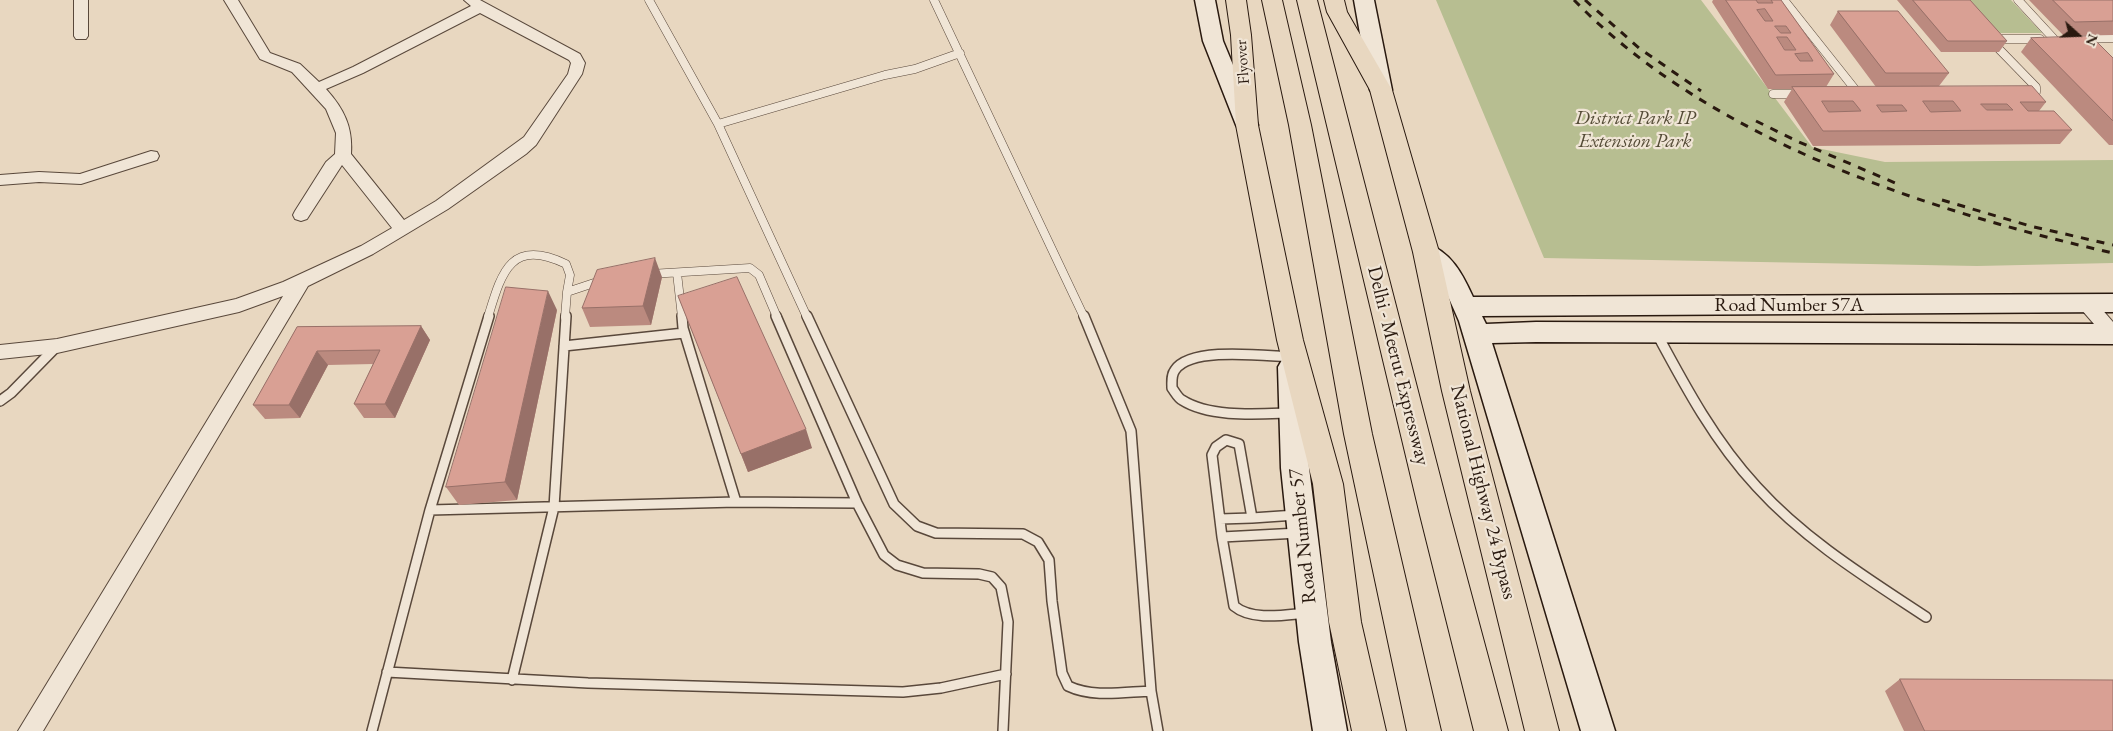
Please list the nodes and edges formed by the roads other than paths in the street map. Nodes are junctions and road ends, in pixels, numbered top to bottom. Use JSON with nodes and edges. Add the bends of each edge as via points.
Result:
{"nodes":[{"id":1,"x":81,"y":0,"type":"edge"},
{"id":2,"x":231,"y":0,"type":"edge"},
{"id":3,"x":649,"y":0,"type":"edge"},
{"id":4,"x":934,"y":0,"type":"edge"},
{"id":5,"x":1206,"y":0,"type":"edge"},
{"id":6,"x":1236,"y":0,"type":"edge"},
{"id":7,"x":1272,"y":0,"type":"edge"},
{"id":8,"x":1307,"y":0,"type":"edge"},
{"id":9,"x":1364,"y":0,"type":"edge"},
{"id":10,"x":1784,"y":0,"type":"edge"},
{"id":11,"x":2018,"y":0,"type":"edge"},
{"id":12,"x":475,"y":3,"type":"edge"},
{"id":13,"x":1336,"y":6,"type":"edge"},
{"id":14,"x":81,"y":36,"type":"dead end"},
{"id":15,"x":2113,"y":38,"type":"edge"},
{"id":16,"x":2054,"y":39,"type":"junction"},
{"id":17,"x":2064,"y":39,"type":"edge"},
{"id":18,"x":2074,"y":39,"type":"edge"},
{"id":19,"x":960,"y":53,"type":"junction"},
{"id":20,"x":317,"y":88,"type":"junction"},
{"id":21,"x":1381,"y":90,"type":"junction"},
{"id":22,"x":1858,"y":93,"type":"junction"},
{"id":23,"x":1868,"y":93,"type":"edge"},
{"id":24,"x":1773,"y":94,"type":"dead end"},
{"id":25,"x":1811,"y":94,"type":"edge"},
{"id":26,"x":1849,"y":94,"type":"edge"},
{"id":27,"x":2014,"y":94,"type":"edge"},
{"id":28,"x":718,"y":124,"type":"junction"},
{"id":29,"x":1247,"y":125,"type":"junction"},
{"id":30,"x":343,"y":155,"type":"junction"},
{"id":31,"x":151,"y":156,"type":"dead end"},
{"id":32,"x":0,"y":180,"type":"edge"},
{"id":33,"x":301,"y":215,"type":"dead end"},
{"id":34,"x":402,"y":229,"type":"junction"},
{"id":35,"x":1426,"y":252,"type":"junction"},
{"id":36,"x":677,"y":273,"type":"junction"},
{"id":37,"x":640,"y":274,"type":"edge"},
{"id":38,"x":612,"y":277,"type":"edge"},
{"id":39,"x":302,"y":280,"type":"junction"},
{"id":40,"x":567,"y":292,"type":"junction"},
{"id":41,"x":2113,"y":303,"type":"edge"},
{"id":42,"x":2087,"y":304,"type":"junction"},
{"id":43,"x":1465,"y":306,"type":"junction"},
{"id":44,"x":1656,"y":332,"type":"junction"},
{"id":45,"x":684,"y":333,"type":"junction"},
{"id":46,"x":1476,"y":334,"type":"junction"},
{"id":47,"x":2113,"y":334,"type":"edge"},
{"id":48,"x":57,"y":346,"type":"junction"},
{"id":49,"x":564,"y":346,"type":"junction"},
{"id":50,"x":1290,"y":349,"type":"junction"},
{"id":51,"x":0,"y":352,"type":"edge"},
{"id":52,"x":0,"y":401,"type":"edge"},
{"id":53,"x":1293,"y":413,"type":"junction"},
{"id":54,"x":736,"y":502,"type":"junction"},
{"id":55,"x":857,"y":503,"type":"junction"},
{"id":56,"x":554,"y":506,"type":"junction"},
{"id":57,"x":430,"y":510,"type":"junction"},
{"id":58,"x":1252,"y":518,"type":"junction"},
{"id":59,"x":1220,"y":519,"type":"junction"},
{"id":60,"x":1301,"y":524,"type":"junction"},
{"id":61,"x":1222,"y":537,"type":"junction"},
{"id":62,"x":1311,"y":613,"type":"junction"},
{"id":63,"x":1926,"y":617,"type":"dead end"},
{"id":64,"x":386,"y":672,"type":"junction"},
{"id":65,"x":1006,"y":674,"type":"junction"},
{"id":66,"x":512,"y":680,"type":"junction"},
{"id":67,"x":1151,"y":691,"type":"junction"},
{"id":68,"x":30,"y":731,"type":"edge"},
{"id":69,"x":372,"y":731,"type":"edge"},
{"id":70,"x":1003,"y":731,"type":"edge"},
{"id":71,"x":1158,"y":731,"type":"edge"},
{"id":72,"x":1330,"y":731,"type":"edge"},
{"id":73,"x":1369,"y":731,"type":"edge"},
{"id":74,"x":1424,"y":731,"type":"edge"},
{"id":75,"x":1491,"y":731,"type":"edge"},
{"id":76,"x":1542,"y":731,"type":"edge"},
{"id":77,"x":1598,"y":731,"type":"edge"}],
"edges":[{"from":1,"to":14,"type":"street"},
{"from":2,"to":20,"type":"street","via":[[266,56],[296,67]]},
{"from":3,"to":28,"type":"lane"},
{"from":4,"to":19,"type":"lane"},
{"from":5,"to":29,"type":"street","via":[[1213,42]]},
{"from":6,"to":29,"type":"highway","name":"Flyover","via":[[1242,35]]},
{"from":7,"to":74,"type":"highway","via":[[1300,125],[1358,434]]},
{"from":8,"to":75,"type":"highway","name":"Delhi - Meerut Expressway"},
{"from":9,"to":21,"type":"street"},
{"from":10,"to":22,"type":"lane"},
{"from":11,"to":16,"type":"lane"},
{"from":12,"to":20,"type":"street","via":[[358,70]]},
{"from":12,"to":34,"type":"street","via":[[575,57],[578,63],[575,74],[530,142],[442,205]]},
{"from":13,"to":21,"type":"highway"},
{"from":15,"to":18,"type":"lane"},
{"from":16,"to":17,"type":"lane"},
{"from":16,"to":27,"type":"lane","via":[[2002,39],[1996,42],[1997,47],[2036,87],[2036,92]]},
{"from":19,"to":28,"type":"lane","via":[[915,69]]},
{"from":19,"to":67,"type":"lane","via":[[1092,333],[1131,431]]},
{"from":20,"to":30,"type":"street","via":[[332,103],[342,127]]},
{"from":21,"to":35,"type":"highway","name":"National Highway 24 Bypass"},
{"from":22,"to":23,"type":"lane"},
{"from":22,"to":26,"type":"lane"},
{"from":24,"to":25,"type":"lane"},
{"from":28,"to":67,"type":"lane","via":[[894,504],[916,526],[936,533],[1023,534],[1038,542],[1049,560],[1062,673],[1068,686],[1079,692],[1091,693]]},
{"from":29,"to":50,"type":"highway","name":"Flyover"},
{"from":30,"to":33,"type":"street","via":[[332,166]]},
{"from":30,"to":34,"type":"street"},
{"from":31,"to":32,"type":"street","via":[[81,179],[39,176]]},
{"from":34,"to":39,"type":"street","via":[[367,250]]},
{"from":35,"to":43,"type":"street","via":[[1450,273]]},
{"from":35,"to":76,"type":"highway","name":"National Highway 24 Bypass","via":[[1456,391]]},
{"from":36,"to":37,"type":"lane"},
{"from":36,"to":45,"type":"lane"},
{"from":36,"to":55,"type":"lane","via":[[750,268],[759,275]]},
{"from":38,"to":40,"type":"lane"},
{"from":39,"to":48,"type":"street","via":[[239,305]]},
{"from":39,"to":68,"type":"street"},
{"from":40,"to":49,"type":"lane"},
{"from":40,"to":57,"type":"lane","via":[[570,275],[566,264],[554,258],[523,255],[512,262],[504,274]]},
{"from":41,"to":42,"type":"street","name":"Road Number 57A"},
{"from":42,"to":43,"type":"street","name":"Road Number 57A"},
{"from":42,"to":47,"type":"street"},
{"from":43,"to":46,"type":"street"},
{"from":44,"to":46,"type":"street","name":"Road Number 57A"},
{"from":44,"to":47,"type":"street","name":"Road Number 57A"},
{"from":44,"to":63,"type":"lane","via":[[1696,405],[1744,471],[1792,522],[1831,554]]},
{"from":45,"to":49,"type":"lane"},
{"from":45,"to":54,"type":"lane"},
{"from":46,"to":77,"type":"street"},
{"from":48,"to":51,"type":"street"},
{"from":48,"to":52,"type":"lane"},
{"from":49,"to":56,"type":"lane"},
{"from":50,"to":53,"type":"street","name":"Road Number 57"},
{"from":50,"to":53,"type":"lane","via":[[1196,356],[1174,369],[1171,378],[1177,397],[1185,404],[1217,411]]},
{"from":50,"to":73,"type":"highway","name":"Flyover","via":[[1328,484],[1345,622]]},
{"from":53,"to":60,"type":"street","name":"Road Number 57"},
{"from":54,"to":55,"type":"lane"},
{"from":54,"to":56,"type":"lane"},
{"from":55,"to":65,"type":"lane","via":[[884,555],[898,565],[923,573],[979,574],[992,577],[1001,587],[1008,622]]},
{"from":56,"to":57,"type":"lane"},
{"from":56,"to":66,"type":"lane"},
{"from":57,"to":64,"type":"lane"},
{"from":58,"to":59,"type":"lane"},
{"from":58,"to":59,"type":"lane","via":[[1241,448],[1237,441],[1229,440],[1217,443],[1212,455]]},
{"from":58,"to":60,"type":"lane"},
{"from":59,"to":61,"type":"lane"},
{"from":60,"to":61,"type":"lane"},
{"from":60,"to":62,"type":"street","name":"Road Number 57"},
{"from":61,"to":62,"type":"lane","via":[[1237,611],[1248,614]]},
{"from":62,"to":72,"type":"street","name":"Road Number 57"},
{"from":64,"to":66,"type":"lane"},
{"from":64,"to":69,"type":"lane"},
{"from":65,"to":66,"type":"lane","via":[[941,688],[903,692]]},
{"from":65,"to":70,"type":"lane"},
{"from":67,"to":71,"type":"lane"}]}
